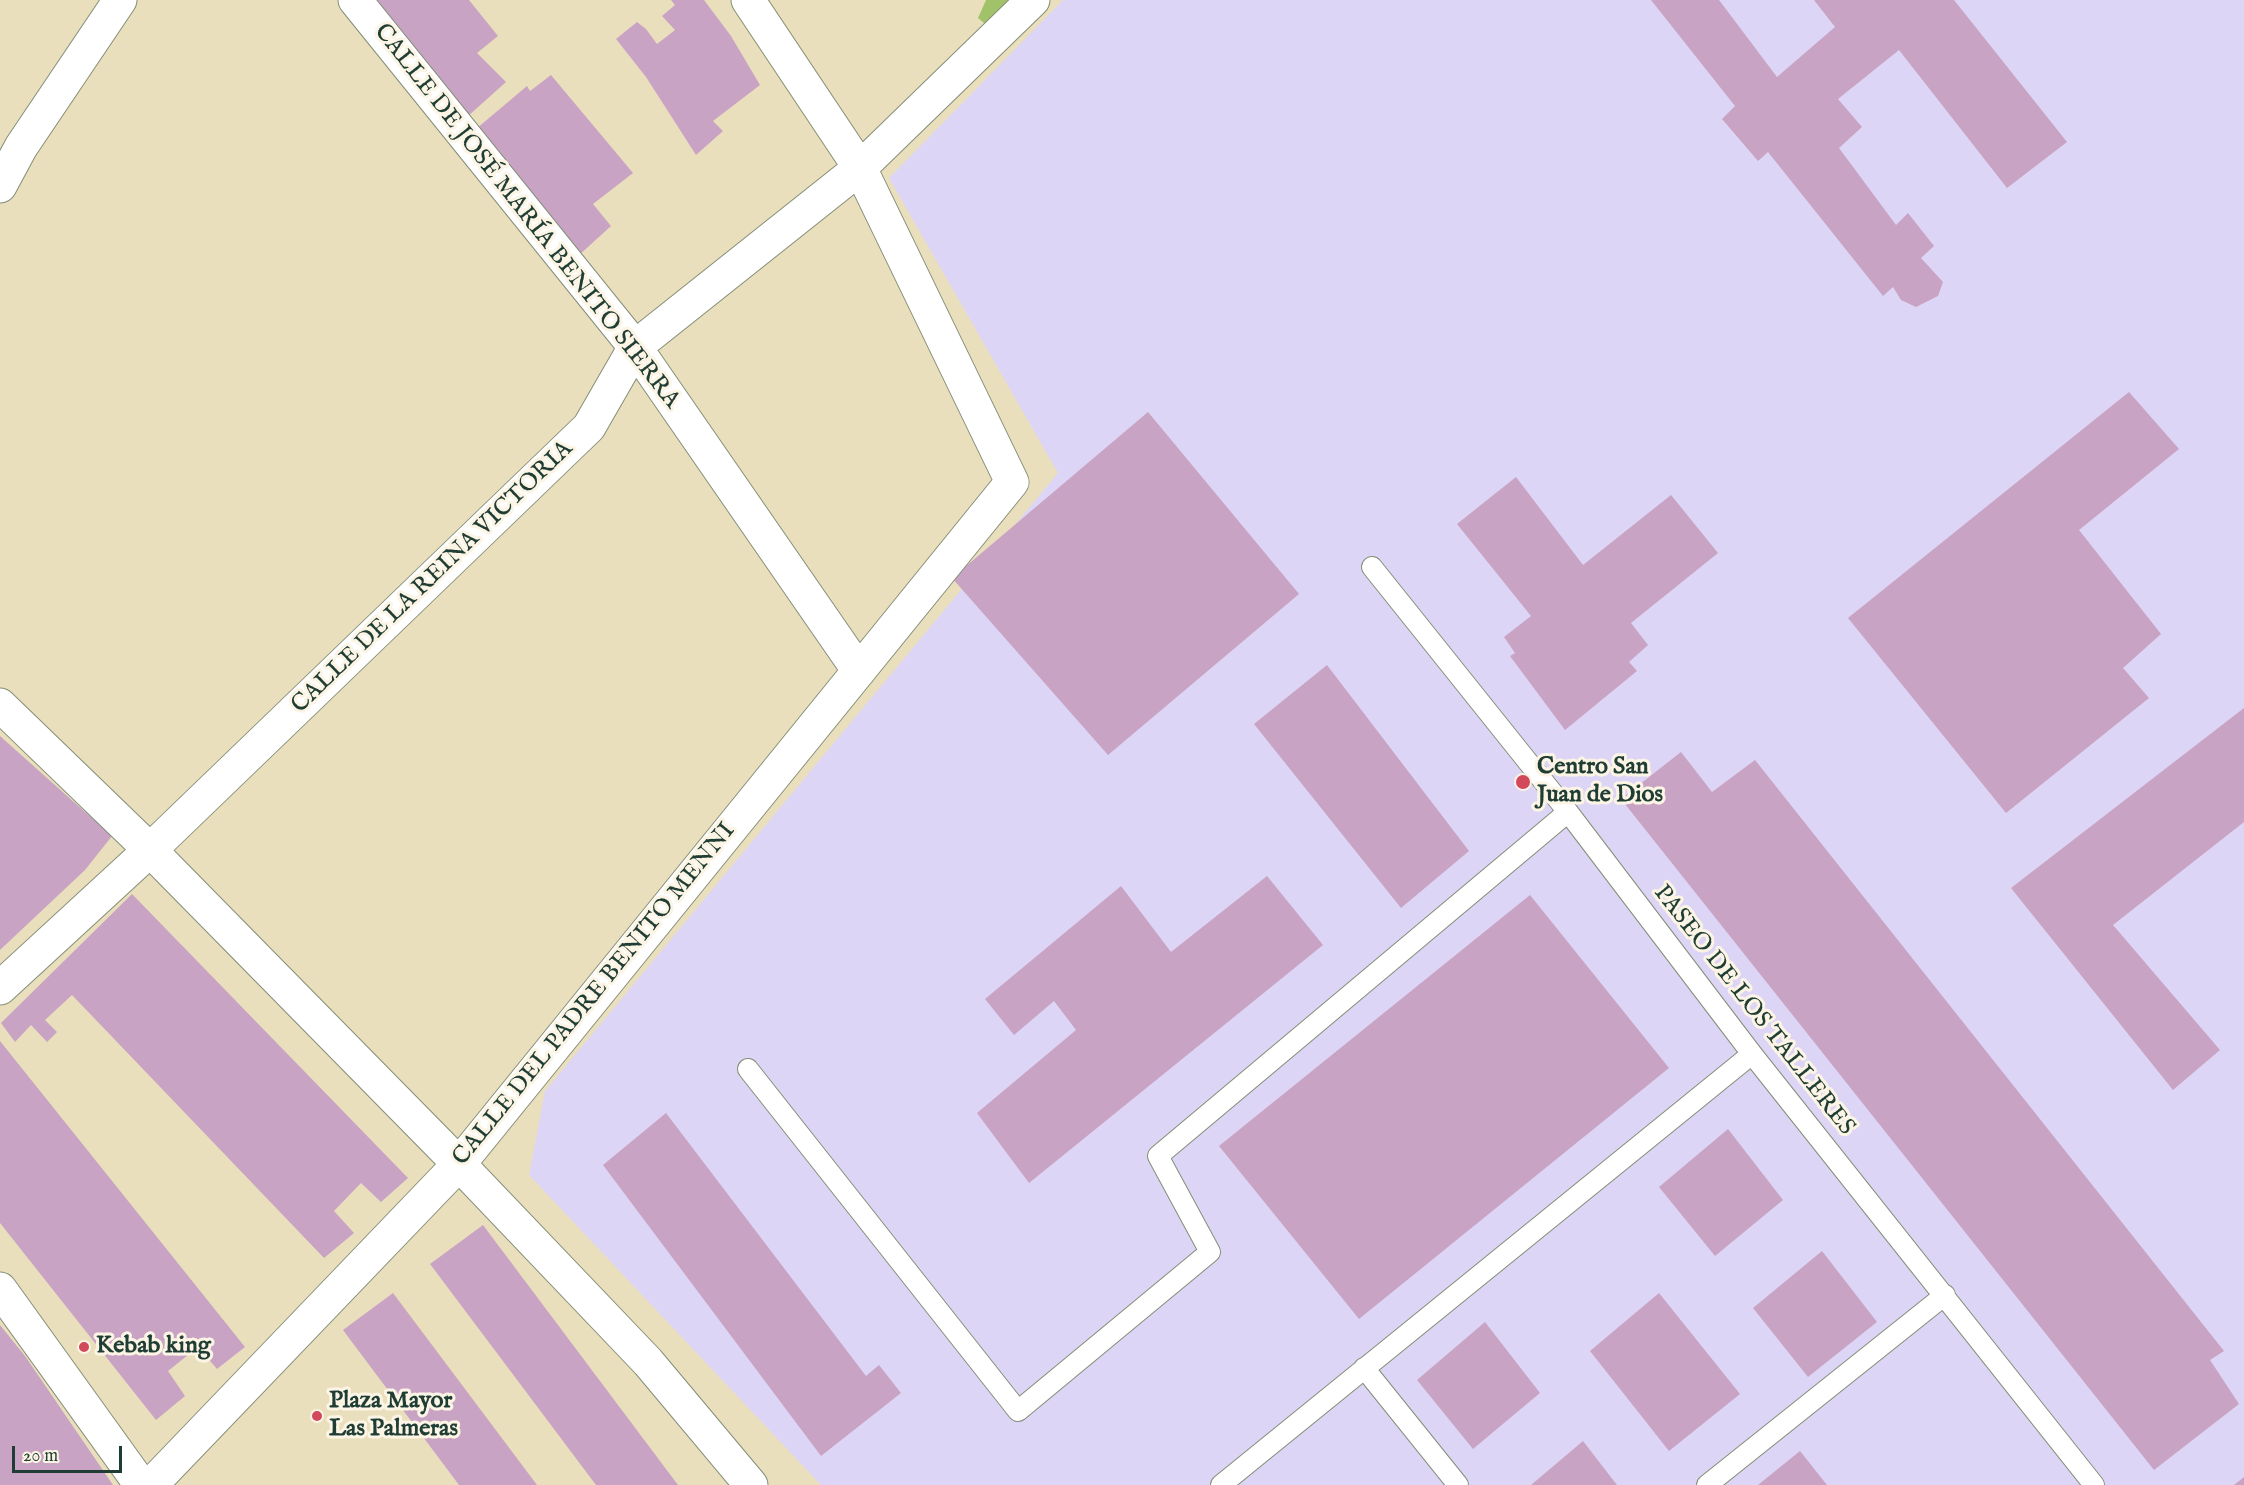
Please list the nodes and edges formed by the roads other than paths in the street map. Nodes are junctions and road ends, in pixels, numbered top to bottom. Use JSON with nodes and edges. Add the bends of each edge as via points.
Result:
{"nodes":[{"id":1,"x":120,"y":0,"type":"edge"},
{"id":2,"x":355,"y":0,"type":"edge"},
{"id":3,"x":748,"y":0,"type":"edge"},
{"id":4,"x":1034,"y":0,"type":"edge"},
{"id":5,"x":860,"y":168,"type":"junction"},
{"id":6,"x":0,"y":186,"type":"edge"},
{"id":7,"x":635,"y":347,"type":"junction"},
{"id":8,"x":1372,"y":567,"type":"dead end"},
{"id":9,"x":859,"y":671,"type":"junction"},
{"id":10,"x":0,"y":705,"type":"edge"},
{"id":11,"x":1568,"y":812,"type":"junction"},
{"id":12,"x":150,"y":850,"type":"junction"},
{"id":13,"x":0,"y":988,"type":"edge"},
{"id":14,"x":1752,"y":1054,"type":"junction"},
{"id":15,"x":748,"y":1069,"type":"dead end"},
{"id":16,"x":459,"y":1164,"type":"junction"},
{"id":17,"x":0,"y":1289,"type":"edge"},
{"id":18,"x":1945,"y":1294,"type":"junction"},
{"id":19,"x":1364,"y":1368,"type":"junction"},
{"id":20,"x":141,"y":1485,"type":"edge"},
{"id":21,"x":152,"y":1485,"type":"edge"},
{"id":22,"x":751,"y":1485,"type":"edge"},
{"id":23,"x":1221,"y":1485,"type":"edge"},
{"id":24,"x":1458,"y":1485,"type":"edge"},
{"id":25,"x":1707,"y":1485,"type":"edge"},
{"id":26,"x":2094,"y":1485,"type":"edge"}],
"edges":[{"from":1,"to":6,"type":"street","via":[[21,147]]},
{"from":2,"to":7,"type":"street","name":"CALLE DE JOSÉ MARÍA BENITO SIERRA"},
{"from":3,"to":5,"type":"street"},
{"from":4,"to":5,"type":"street","name":"CALLE DE LA REINA VICTORIA"},
{"from":5,"to":7,"type":"street","name":"CALLE DE LA REINA VICTORIA"},
{"from":5,"to":9,"type":"street","name":"CALLE DEL PADRE BENITO MENNI","via":[[1012,482]]},
{"from":7,"to":9,"type":"street","name":"CALLE DE JOSÉ MARÍA BENITO SIERRA"},
{"from":7,"to":12,"type":"street","name":"CALLE DE LA REINA VICTORIA","via":[[589,428]]},
{"from":8,"to":11,"type":"lane","name":"PASEO DE LOS TALLERES"},
{"from":9,"to":16,"type":"street","name":"CALLE DEL PADRE BENITO MENNI"},
{"from":10,"to":12,"type":"street"},
{"from":11,"to":14,"type":"lane","name":"PASEO DE LOS TALLERES"},
{"from":11,"to":15,"type":"lane","via":[[1158,1156],[1210,1252],[1018,1411]]},
{"from":12,"to":13,"type":"street","name":"CALLE DE LA REINA VICTORIA"},
{"from":12,"to":16,"type":"street"},
{"from":14,"to":18,"type":"lane","name":"PASEO DE LOS TALLERES"},
{"from":14,"to":19,"type":"lane"},
{"from":16,"to":21,"type":"street","name":"CALLE DEL PADRE BENITO MENNI"},
{"from":16,"to":22,"type":"street","via":[[648,1362]]},
{"from":17,"to":20,"type":"street"},
{"from":18,"to":25,"type":"lane"},
{"from":18,"to":26,"type":"lane","name":"PASEO DE LOS TALLERES"},
{"from":19,"to":23,"type":"lane"},
{"from":19,"to":24,"type":"lane"}]}
